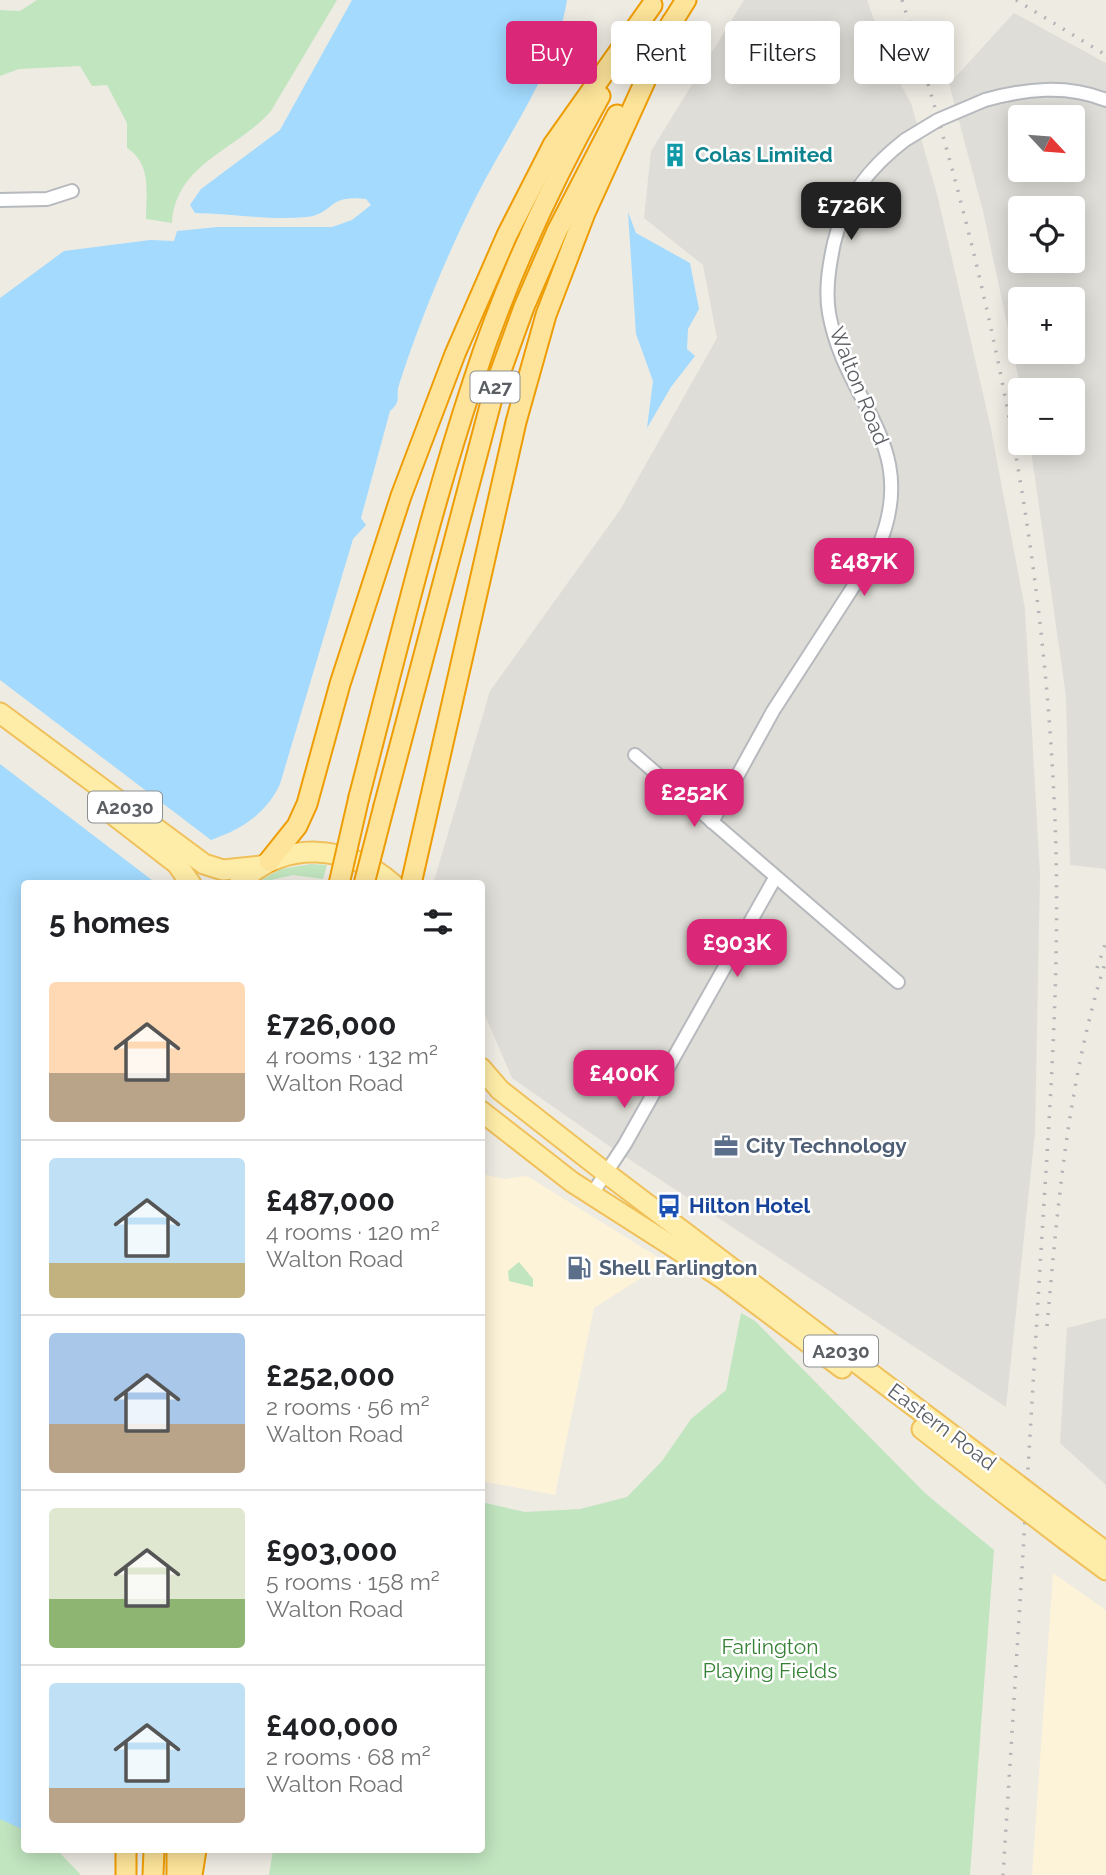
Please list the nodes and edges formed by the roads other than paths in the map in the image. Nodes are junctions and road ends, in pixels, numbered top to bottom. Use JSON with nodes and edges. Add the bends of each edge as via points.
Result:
{"nodes":[{"id":1,"x":686,"y":0,"type":"edge"},
{"id":2,"x":653,"y":2,"type":"edge"},
{"id":3,"x":673,"y":21,"type":"edge"},
{"id":4,"x":635,"y":84,"type":"edge"},
{"id":5,"x":644,"y":84,"type":"edge"},
{"id":6,"x":1106,"y":100,"type":"edge"},
{"id":7,"x":72,"y":191,"type":"dead end"},
{"id":8,"x":0,"y":200,"type":"edge"},
{"id":9,"x":0,"y":713,"type":"edge"},
{"id":10,"x":0,"y":729,"type":"edge"},
{"id":11,"x":635,"y":755,"type":"dead end"},
{"id":12,"x":712,"y":822,"type":"junction"},
{"id":13,"x":265,"y":863,"type":"junction"},
{"id":14,"x":775,"y":878,"type":"junction"},
{"id":15,"x":188,"y":880,"type":"edge"},
{"id":16,"x":244,"y":880,"type":"edge"},
{"id":17,"x":340,"y":880,"type":"edge"},
{"id":18,"x":366,"y":880,"type":"edge"},
{"id":19,"x":388,"y":880,"type":"edge"},
{"id":20,"x":412,"y":880,"type":"edge"},
{"id":21,"x":898,"y":982,"type":"dead end"},
{"id":22,"x":485,"y":1073,"type":"edge"},
{"id":23,"x":485,"y":1114,"type":"edge"},
{"id":24,"x":606,"y":1173,"type":"junction"},
{"id":25,"x":592,"y":1194,"type":"junction"},
{"id":26,"x":1015,"y":1492,"type":"junction"},
{"id":27,"x":1070,"y":1534,"type":"junction"},
{"id":28,"x":1106,"y":1552,"type":"edge"},
{"id":29,"x":1106,"y":1570,"type":"edge"},
{"id":30,"x":126,"y":1853,"type":"edge"},
{"id":31,"x":154,"y":1853,"type":"edge"},
{"id":32,"x":177,"y":1853,"type":"edge"},
{"id":33,"x":196,"y":1853,"type":"edge"},
{"id":34,"x":126,"y":1875,"type":"edge"},
{"id":35,"x":153,"y":1875,"type":"edge"},
{"id":36,"x":177,"y":1875,"type":"edge"},
{"id":37,"x":192,"y":1875,"type":"edge"}],
"edges":[{"from":1,"to":3,"type":"highway","number":"A27"},
{"from":2,"to":13,"type":"highway","via":[[553,145],[497,259],[401,496],[307,804],[297,826]]},
{"from":2,"to":17,"type":"highway","number":"A27","bridge":true,"via":[[554,188],[473,380],[423,550]]},
{"from":4,"to":18,"type":"highway","number":"A27","bridge":true,"via":[[557,231],[495,387]]},
{"from":5,"to":20,"type":"highway","via":[[585,213],[546,315],[516,422]]},
{"from":6,"to":12,"type":"street","name":"Walton Road","bridge":true,"via":[[1041,89],[985,100],[905,140],[876,162],[856,190],[838,226],[828,286],[829,313],[882,437],[893,484],[889,523]]},
{"from":7,"to":8,"type":"street","via":[[47,199]]},
{"from":9,"to":13,"type":"main road","number":"A2030","via":[[204,864],[223,870]]},
{"from":10,"to":15,"type":"main road","number":"A2030","via":[[177,864]]},
{"from":11,"to":12,"type":"street"},
{"from":12,"to":14,"type":"street"},
{"from":13,"to":16,"type":"main road"},
{"from":13,"to":19,"type":"main road","via":[[301,852],[331,852],[365,862]]},
{"from":14,"to":21,"type":"street"},
{"from":14,"to":24,"type":"street"},
{"from":22,"to":24,"type":"main road","name":"Eastern Road","number":"A2030","via":[[500,1090]]},
{"from":23,"to":25,"type":"main road","name":"Eastern Road","number":"A2030"},
{"from":24,"to":25,"type":"street"},
{"from":24,"to":26,"type":"main road","name":"Eastern Road","number":"A2030"},
{"from":25,"to":26,"type":"main road","name":"Eastern Road","number":"A2030","via":[[722,1278]]},
{"from":26,"to":27,"type":"main road","name":"Eastern Road","number":"A2030","bridge":true},
{"from":27,"to":28,"type":"main road","name":"Eastern Road","number":"A2030"},
{"from":27,"to":29,"type":"main road","name":"Eastern Road","number":"A2030"},
{"from":30,"to":34,"type":"highway"},
{"from":31,"to":35,"type":"highway"},
{"from":32,"to":36,"type":"highway"},
{"from":33,"to":37,"type":"highway"}]}
